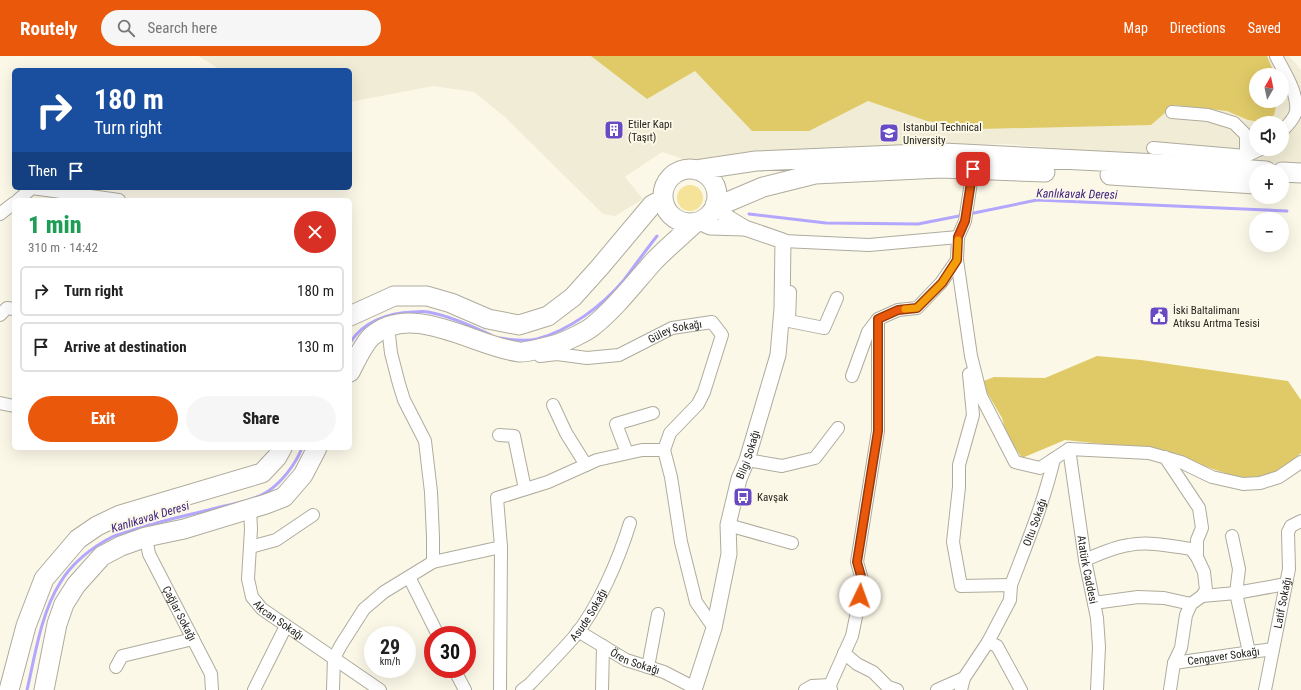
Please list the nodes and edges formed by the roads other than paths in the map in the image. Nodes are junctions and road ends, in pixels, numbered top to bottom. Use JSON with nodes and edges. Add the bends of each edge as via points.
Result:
{"nodes":[{"id":1,"x":1276,"y":56,"type":"edge"},
{"id":2,"x":1172,"y":112,"type":"dead end"},
{"id":3,"x":1289,"y":123,"type":"edge"},
{"id":4,"x":1153,"y":148,"type":"dead end"},
{"id":5,"x":1249,"y":155,"type":"edge"},
{"id":6,"x":1246,"y":156,"type":"junction"},
{"id":7,"x":973,"y":169,"type":"junction"},
{"id":8,"x":696,"y":170,"type":"junction"},
{"id":9,"x":1249,"y":170,"type":"edge"},
{"id":10,"x":1289,"y":172,"type":"edge"},
{"id":11,"x":1301,"y":173,"type":"edge"},
{"id":12,"x":1249,"y":184,"type":"edge"},
{"id":13,"x":1289,"y":185,"type":"edge"},
{"id":14,"x":1301,"y":185,"type":"edge"},
{"id":15,"x":30,"y":190,"type":"edge"},
{"id":16,"x":46,"y":190,"type":"edge"},
{"id":17,"x":20,"y":198,"type":"edge"},
{"id":18,"x":104,"y":198,"type":"edge"},
{"id":19,"x":663,"y":198,"type":"junction"},
{"id":20,"x":12,"y":205,"type":"edge"},
{"id":21,"x":715,"y":206,"type":"junction"},
{"id":22,"x":0,"y":214,"type":"edge"},
{"id":23,"x":697,"y":222,"type":"junction"},
{"id":24,"x":745,"y":228,"type":"junction"},
{"id":25,"x":958,"y":237,"type":"junction"},
{"id":26,"x":783,"y":241,"type":"junction"},
{"id":27,"x":957,"y":260,"type":"junction"},
{"id":28,"x":782,"y":274,"type":"junction"},
{"id":29,"x":837,"y":298,"type":"dead end"},
{"id":30,"x":12,"y":309,"type":"edge"},
{"id":31,"x":0,"y":315,"type":"edge"},
{"id":32,"x":352,"y":315,"type":"edge"},
{"id":33,"x":878,"y":319,"type":"junction"},
{"id":34,"x":388,"y":326,"type":"junction"},
{"id":35,"x":520,"y":352,"type":"junction"},
{"id":36,"x":971,"y":356,"type":"junction"},
{"id":37,"x":352,"y":367,"type":"edge"},
{"id":38,"x":852,"y":376,"type":"dead end"},
{"id":39,"x":0,"y":404,"type":"edge"},
{"id":40,"x":12,"y":406,"type":"edge"},
{"id":41,"x":553,"y":406,"type":"dead end"},
{"id":42,"x":653,"y":413,"type":"dead end"},
{"id":43,"x":838,"y":428,"type":"dead end"},
{"id":44,"x":499,"y":435,"type":"dead end"},
{"id":45,"x":1069,"y":449,"type":"junction"},
{"id":46,"x":281,"y":450,"type":"edge"},
{"id":47,"x":316,"y":450,"type":"edge"},
{"id":48,"x":664,"y":450,"type":"junction"},
{"id":49,"x":627,"y":453,"type":"junction"},
{"id":50,"x":1165,"y":457,"type":"junction"},
{"id":51,"x":1054,"y":459,"type":"junction"},
{"id":52,"x":747,"y":460,"type":"junction"},
{"id":53,"x":1301,"y":462,"type":"edge"},
{"id":54,"x":586,"y":465,"type":"junction"},
{"id":55,"x":524,"y":489,"type":"junction"},
{"id":56,"x":250,"y":510,"type":"junction"},
{"id":57,"x":313,"y":515,"type":"dead end"},
{"id":58,"x":1301,"y":521,"type":"edge"},
{"id":59,"x":630,"y":523,"type":"dead end"},
{"id":60,"x":728,"y":525,"type":"junction"},
{"id":61,"x":1232,"y":536,"type":"dead end"},
{"id":62,"x":146,"y":537,"type":"junction"},
{"id":63,"x":792,"y":543,"type":"dead end"},
{"id":64,"x":250,"y":547,"type":"junction"},
{"id":65,"x":501,"y":547,"type":"junction"},
{"id":66,"x":1197,"y":557,"type":"junction"},
{"id":67,"x":1085,"y":560,"type":"junction"},
{"id":68,"x":433,"y":562,"type":"junction"},
{"id":69,"x":409,"y":577,"type":"junction"},
{"id":70,"x":1286,"y":584,"type":"junction"},
{"id":71,"x":1011,"y":585,"type":"junction"},
{"id":72,"x":1236,"y":593,"type":"junction"},
{"id":73,"x":1202,"y":596,"type":"junction"},
{"id":74,"x":1094,"y":603,"type":"junction"},
{"id":75,"x":1191,"y":604,"type":"junction"},
{"id":76,"x":658,"y":614,"type":"dead end"},
{"id":77,"x":286,"y":626,"type":"junction"},
{"id":78,"x":434,"y":626,"type":"edge"},
{"id":79,"x":714,"y":628,"type":"junction"},
{"id":80,"x":578,"y":631,"type":"junction"},
{"id":81,"x":193,"y":639,"type":"junction"},
{"id":82,"x":988,"y":642,"type":"junction"},
{"id":83,"x":603,"y":646,"type":"junction"},
{"id":84,"x":1273,"y":649,"type":"junction"},
{"id":85,"x":1249,"y":652,"type":"junction"},
{"id":86,"x":844,"y":653,"type":"junction"},
{"id":87,"x":334,"y":658,"type":"junction"},
{"id":88,"x":1174,"y":663,"type":"junction"},
{"id":89,"x":116,"y":667,"type":"dead end"},
{"id":90,"x":648,"y":667,"type":"junction"},
{"id":91,"x":459,"y":678,"type":"edge"},
{"id":92,"x":964,"y":678,"type":"junction"},
{"id":93,"x":830,"y":687,"type":"edge"},
{"id":94,"x":695,"y":689,"type":"edge"},
{"id":95,"x":9,"y":690,"type":"edge"},
{"id":96,"x":44,"y":690,"type":"edge"},
{"id":97,"x":212,"y":690,"type":"edge"},
{"id":98,"x":254,"y":690,"type":"edge"},
{"id":99,"x":333,"y":690,"type":"edge"},
{"id":100,"x":380,"y":690,"type":"edge"},
{"id":101,"x":465,"y":690,"type":"edge"},
{"id":102,"x":500,"y":690,"type":"edge"},
{"id":103,"x":522,"y":690,"type":"edge"},
{"id":104,"x":602,"y":690,"type":"edge"},
{"id":105,"x":805,"y":690,"type":"edge"},
{"id":106,"x":897,"y":690,"type":"edge"},
{"id":107,"x":937,"y":690,"type":"edge"},
{"id":108,"x":961,"y":690,"type":"edge"},
{"id":109,"x":1020,"y":690,"type":"edge"},
{"id":110,"x":1097,"y":690,"type":"edge"},
{"id":111,"x":1170,"y":690,"type":"edge"},
{"id":112,"x":1265,"y":690,"type":"edge"}],
"edges":[{"from":1,"to":3,"type":"street","via":[[1295,95],[1296,112]]},
{"from":2,"to":6,"type":"street","via":[[1208,115],[1234,123],[1246,135]]},
{"from":4,"to":6,"type":"street"},
{"from":5,"to":6,"type":"street"},
{"from":7,"to":12,"type":"main road"},
{"from":7,"to":21,"type":"main road","via":[[941,168],[815,174],[763,187]]},
{"from":7,"to":25,"type":"street","via":[[965,221]]},
{"from":8,"to":9,"type":"main road","via":[[756,161],[943,153]]},
{"from":8,"to":19,"type":"main road","via":[[680,171],[668,180]]},
{"from":8,"to":21,"type":"main road","via":[[712,180],[716,192]]},
{"from":10,"to":11,"type":"main road"},
{"from":13,"to":14,"type":"main road"},
{"from":15,"to":17,"type":"street"},
{"from":16,"to":18,"type":"street"},
{"from":19,"to":23,"type":"main road","via":[[671,216],[682,222]]},
{"from":19,"to":32,"type":"main road","via":[[652,205],[573,297],[548,316],[519,325],[488,319],[427,296],[394,296]]},
{"from":20,"to":22,"type":"street"},
{"from":21,"to":23,"type":"main road","via":[[710,214]]},
{"from":21,"to":24,"type":"street"},
{"from":23,"to":24,"type":"street","via":[[710,227]]},
{"from":23,"to":35,"type":"main road","via":[[656,260],[592,327],[557,344]]},
{"from":24,"to":26,"type":"street"},
{"from":25,"to":26,"type":"street","via":[[869,245]]},
{"from":25,"to":27,"type":"street"},
{"from":26,"to":28,"type":"street","name":"Bilgi Sokağı"},
{"from":27,"to":33,"type":"street","via":[[942,283],[917,308],[898,310]]},
{"from":27,"to":36,"type":"street"},
{"from":28,"to":29,"type":"street","via":[[790,282],[789,321],[824,328]]},
{"from":28,"to":52,"type":"street","name":"Bilgi Sokağı","via":[[778,355]]},
{"from":30,"to":31,"type":"street","via":[[7,308]]},
{"from":33,"to":38,"type":"street","via":[[868,332]]},
{"from":33,"to":86,"type":"street","via":[[878,431],[857,562],[863,583],[852,636]]},
{"from":34,"to":35,"type":"main road","via":[[412,323],[439,326],[478,341]]},
{"from":34,"to":37,"type":"main road","via":[[372,336]]},
{"from":34,"to":68,"type":"street","via":[[391,353],[404,400],[425,441],[431,492]]},
{"from":35,"to":48,"type":"street","name":"Güley Sokağı","via":[[530,357],[557,354],[587,358],[619,355],[672,328],[712,322],[722,335],[704,392],[698,404],[670,433]]},
{"from":36,"to":51,"type":"street","via":[[981,396],[1015,462],[1040,468]]},
{"from":36,"to":71,"type":"street","via":[[969,378],[973,416],[958,465],[959,487],[953,542],[961,586]]},
{"from":39,"to":40,"type":"street"},
{"from":41,"to":54,"type":"street"},
{"from":42,"to":49,"type":"street","via":[[616,424]]},
{"from":43,"to":52,"type":"street","via":[[815,458],[782,466]]},
{"from":44,"to":55,"type":"street","via":[[514,436]]},
{"from":45,"to":50,"type":"street","via":[[1149,453]]},
{"from":45,"to":51,"type":"street"},
{"from":45,"to":67,"type":"street","name":"Atatürk Caddesi"},
{"from":46,"to":95,"type":"main road","via":[[262,472],[120,515],[96,526],[78,539],[44,578],[26,626]]},
{"from":47,"to":56,"type":"main road","via":[[303,475],[284,497]]},
{"from":48,"to":49,"type":"street"},
{"from":48,"to":79,"type":"street","via":[[681,542],[696,602]]},
{"from":49,"to":54,"type":"street"},
{"from":50,"to":53,"type":"street","via":[[1212,477],[1243,484],[1260,483],[1279,477]]},
{"from":50,"to":66,"type":"street","via":[[1199,508],[1202,528],[1197,540]]},
{"from":51,"to":71,"type":"street","name":"Oltu Sokağı","via":[[1049,481]]},
{"from":52,"to":60,"type":"street","name":"Bilgi Sokağı","via":[[739,479]]},
{"from":54,"to":55,"type":"street","via":[[548,482]]},
{"from":55,"to":65,"type":"street","via":[[497,498]]},
{"from":56,"to":62,"type":"main road"},
{"from":56,"to":64,"type":"street","name":"Akcan Sokağı"},
{"from":57,"to":64,"type":"street","via":[[276,540]]},
{"from":58,"to":70,"type":"street","name":"Latif Sokağı","via":[[1288,532],[1289,569]]},
{"from":59,"to":80,"type":"street","name":"Asude Sokağı","via":[[599,600]]},
{"from":60,"to":63,"type":"street"},
{"from":60,"to":79,"type":"street","name":"Bilgi Sokağı","via":[[729,554]]},
{"from":61,"to":72,"type":"street","via":[[1239,569]]},
{"from":62,"to":81,"type":"street","name":"Çağlar Sokağı","via":[[149,554]]},
{"from":62,"to":96,"type":"main road","via":[[120,546],[102,556],[76,585],[64,604],[57,624]]},
{"from":64,"to":77,"type":"street","name":"Akcan Sokağı","via":[[248,579],[252,597],[262,609]]},
{"from":65,"to":68,"type":"street"},
{"from":65,"to":102,"type":"street"},
{"from":66,"to":67,"type":"street","via":[[1191,549],[1156,544],[1130,544]]},
{"from":66,"to":73,"type":"street","via":[[1204,572],[1206,590]]},
{"from":67,"to":74,"type":"street","name":"Atatürk Caddesi"},
{"from":68,"to":69,"type":"street"},
{"from":69,"to":78,"type":"street"},
{"from":69,"to":87,"type":"street","via":[[384,592],[364,609]]},
{"from":70,"to":72,"type":"street"},
{"from":70,"to":84,"type":"street","name":"Latif Sokağı"},
{"from":71,"to":82,"type":"street","name":"Oltu Sokağı","via":[[1010,600]]},
{"from":72,"to":73,"type":"street"},
{"from":72,"to":85,"type":"street"},
{"from":73,"to":75,"type":"street"},
{"from":74,"to":75,"type":"street","via":[[1138,597],[1164,598]]},
{"from":74,"to":110,"type":"street","name":"Atatürk Caddesi","via":[[1099,647]]},
{"from":75,"to":88,"type":"street","via":[[1186,615],[1181,648]]},
{"from":76,"to":90,"type":"street"},
{"from":77,"to":87,"type":"street","name":"Akcan Sokağı"},
{"from":77,"to":98,"type":"street"},
{"from":79,"to":94,"type":"street","name":"Bilgi Sokağı"},
{"from":80,"to":83,"type":"street","name":"Ören Sokağı"},
{"from":80,"to":103,"type":"street","name":"Asude Sokağı"},
{"from":81,"to":89,"type":"street","via":[[122,656]]},
{"from":81,"to":97,"type":"street","name":"Çağlar Sokağı","via":[[211,674]]},
{"from":82,"to":92,"type":"street","name":"Oltu Sokağı"},
{"from":82,"to":109,"type":"street","via":[[997,646]]},
{"from":83,"to":90,"type":"street","name":"Ören Sokağı","via":[[626,660]]},
{"from":83,"to":104,"type":"street"},
{"from":84,"to":85,"type":"street","name":"Cengaver Sokağı"},
{"from":84,"to":112,"type":"street","name":"Latif Sokağı"},
{"from":85,"to":88,"type":"street","name":"Cengaver Sokağı"},
{"from":86,"to":93,"type":"street"},
{"from":86,"to":106,"type":"street","via":[[857,664],[873,672],[888,687]]},
{"from":87,"to":99,"type":"street"},
{"from":87,"to":100,"type":"street","name":"Akcan Sokağı"},
{"from":88,"to":111,"type":"street"},
{"from":90,"to":94,"type":"street","name":"Ören Sokağı","via":[[664,672]]},
{"from":91,"to":101,"type":"street"},
{"from":92,"to":107,"type":"street"},
{"from":92,"to":108,"type":"street"},
{"from":93,"to":105,"type":"street","via":[[812,686]]}]}
